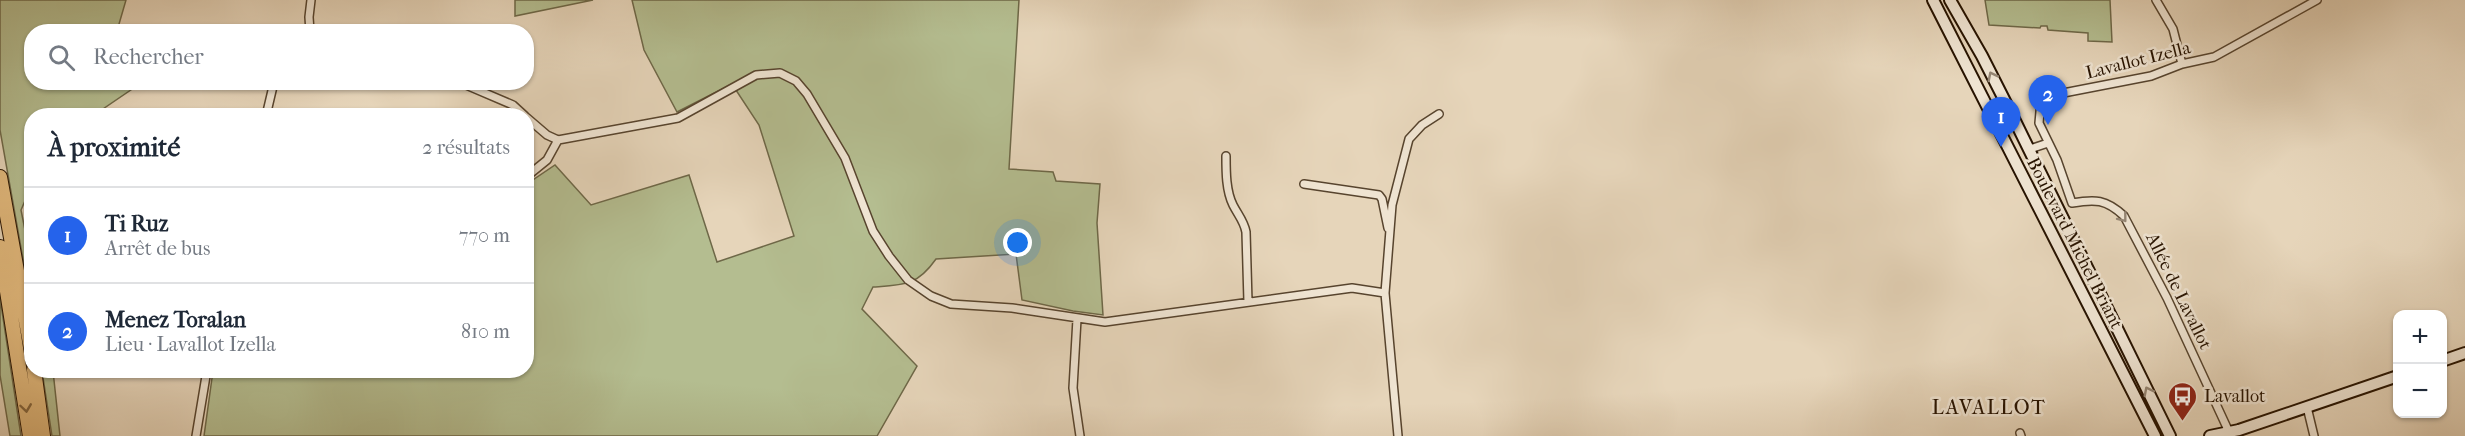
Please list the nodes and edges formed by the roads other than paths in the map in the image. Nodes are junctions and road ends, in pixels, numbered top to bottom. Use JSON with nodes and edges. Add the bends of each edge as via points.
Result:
{"nodes":[{"id":1,"x":311,"y":0,"type":"edge"},
{"id":2,"x":1934,"y":0,"type":"edge"},
{"id":3,"x":1950,"y":0,"type":"edge"},
{"id":4,"x":2156,"y":0,"type":"edge"},
{"id":5,"x":2317,"y":0,"type":"edge"},
{"id":6,"x":309,"y":24,"type":"edge"},
{"id":7,"x":2182,"y":64,"type":"junction"},
{"id":8,"x":272,"y":90,"type":"edge"},
{"id":9,"x":478,"y":90,"type":"edge"},
{"id":10,"x":268,"y":108,"type":"edge"},
{"id":11,"x":517,"y":108,"type":"edge"},
{"id":12,"x":1439,"y":114,"type":"dead end"},
{"id":13,"x":534,"y":123,"type":"edge"},
{"id":14,"x":558,"y":140,"type":"junction"},
{"id":15,"x":2048,"y":143,"type":"junction"},
{"id":16,"x":2030,"y":149,"type":"junction"},
{"id":17,"x":1226,"y":156,"type":"dead end"},
{"id":18,"x":534,"y":171,"type":"edge"},
{"id":19,"x":0,"y":177,"type":"edge"},
{"id":20,"x":1304,"y":184,"type":"dead end"},
{"id":21,"x":2033,"y":195,"type":"junction"},
{"id":22,"x":2072,"y":203,"type":"junction"},
{"id":23,"x":2060,"y":212,"type":"junction"},
{"id":24,"x":1390,"y":234,"type":"junction"},
{"id":25,"x":0,"y":247,"type":"edge"},
{"id":26,"x":1385,"y":293,"type":"junction"},
{"id":27,"x":1248,"y":302,"type":"junction"},
{"id":28,"x":24,"y":310,"type":"edge"},
{"id":29,"x":1077,"y":319,"type":"junction"},
{"id":30,"x":2465,"y":353,"type":"edge"},
{"id":31,"x":2447,"y":359,"type":"edge"},
{"id":32,"x":2393,"y":377,"type":"edge"},
{"id":33,"x":35,"y":378,"type":"edge"},
{"id":34,"x":206,"y":378,"type":"edge"},
{"id":35,"x":2307,"y":407,"type":"junction"},
{"id":36,"x":2232,"y":432,"type":"edge"},
{"id":37,"x":30,"y":436,"type":"edge"},
{"id":38,"x":43,"y":436,"type":"edge"},
{"id":39,"x":196,"y":436,"type":"edge"},
{"id":40,"x":1080,"y":436,"type":"edge"},
{"id":41,"x":1398,"y":436,"type":"edge"},
{"id":42,"x":2155,"y":436,"type":"edge"},
{"id":43,"x":2170,"y":436,"type":"edge"},
{"id":44,"x":2210,"y":436,"type":"edge"},
{"id":45,"x":2314,"y":436,"type":"edge"}],
"edges":[{"from":1,"to":6,"type":"street"},
{"from":2,"to":21,"type":"main road","name":"Boulevard Michel Briant"},
{"from":16,"to":3,"type":"main road","name":"Boulevard Michel Briant","one_way":true},
{"from":4,"to":7,"type":"street","via":[[2172,28]]},
{"from":5,"to":7,"type":"street","name":"Lavallot Izella","via":[[2214,57]]},
{"from":7,"to":15,"type":"street","name":"Lavallot Izella","via":[[2151,76],[2040,101],[2039,123]]},
{"from":8,"to":10,"type":"street"},
{"from":9,"to":11,"type":"street"},
{"from":12,"to":24,"type":"street","via":[[1422,124],[1409,139],[1392,205]]},
{"from":13,"to":14,"type":"street"},
{"from":14,"to":18,"type":"street","via":[[547,160]]},
{"from":14,"to":29,"type":"street","via":[[678,118],[756,75],[780,73],[796,81],[807,94],[845,158],[873,231],[909,280],[951,304],[1012,308]]},
{"from":15,"to":16,"type":"street"},
{"from":15,"to":22,"type":"street","name":"Lavallot Izella"},
{"from":16,"to":23,"type":"main road","name":"Boulevard Michel Briant"},
{"from":17,"to":27,"type":"street","via":[[1232,203],[1246,232]]},
{"from":19,"to":28,"type":"highway"},
{"from":20,"to":24,"type":"street","via":[[1379,195]]},
{"from":21,"to":23,"type":"main road"},
{"from":21,"to":42,"type":"main road","name":"Boulevard Michel Briant"},
{"from":22,"to":23,"type":"street"},
{"from":22,"to":36,"type":"street","name":"Allée de Lavallot","one_way":true,"via":[[2093,200],[2113,206],[2124,216]]},
{"from":43,"to":23,"type":"main road","name":"Boulevard Michel Briant","one_way":true},
{"from":24,"to":26,"type":"street"},
{"from":25,"to":37,"type":"highway","one_way":true},
{"from":26,"to":27,"type":"street","via":[[1352,288]]},
{"from":26,"to":41,"type":"street"},
{"from":27,"to":29,"type":"street","via":[[1105,322]]},
{"from":29,"to":40,"type":"street","via":[[1073,388]]},
{"from":30,"to":31,"type":"main road"},
{"from":32,"to":35,"type":"main road"},
{"from":33,"to":38,"type":"highway"},
{"from":34,"to":39,"type":"street"},
{"from":35,"to":36,"type":"main road"},
{"from":35,"to":45,"type":"street"},
{"from":36,"to":44,"type":"main road"}]}
